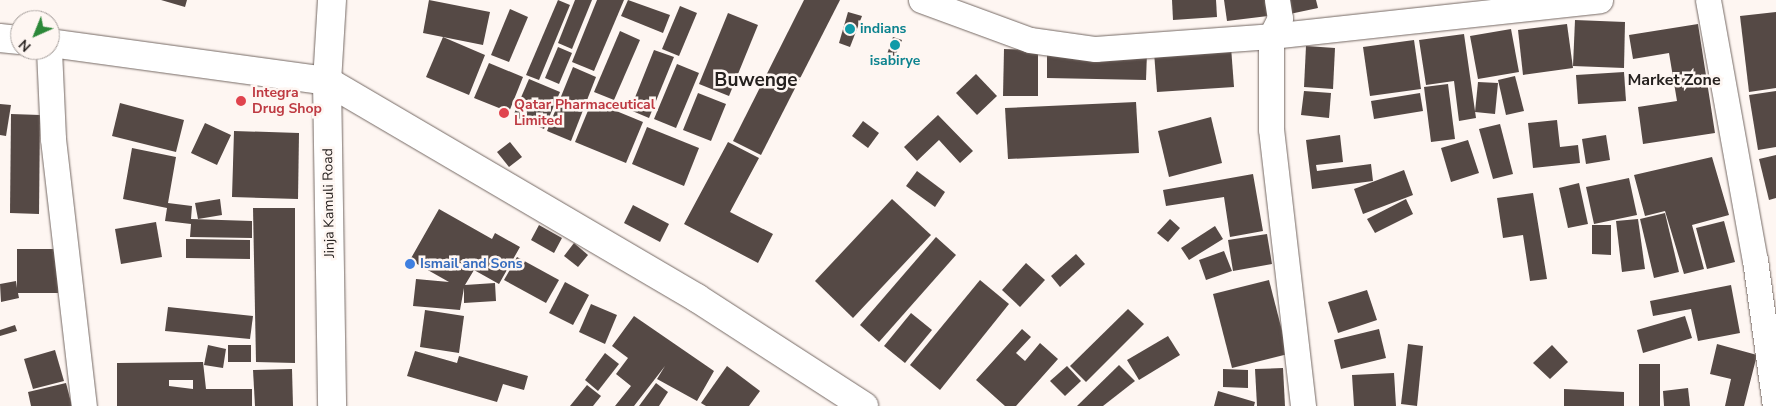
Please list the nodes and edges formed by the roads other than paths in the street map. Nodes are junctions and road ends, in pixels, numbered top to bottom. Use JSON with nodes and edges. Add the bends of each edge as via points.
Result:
{"nodes":[{"id":1,"x":332,"y":0,"type":"edge"},
{"id":2,"x":921,"y":0,"type":"edge"},
{"id":3,"x":1277,"y":0,"type":"edge"},
{"id":4,"x":1600,"y":0,"type":"edge"},
{"id":5,"x":1708,"y":0,"type":"edge"},
{"id":6,"x":1272,"y":36,"type":"junction"},
{"id":7,"x":60,"y":44,"type":"edge"},
{"id":8,"x":49,"y":60,"type":"edge"},
{"id":9,"x":327,"y":81,"type":"junction"},
{"id":10,"x":1765,"y":259,"type":"edge"},
{"id":11,"x":84,"y":406,"type":"edge"},
{"id":12,"x":332,"y":406,"type":"edge"},
{"id":13,"x":864,"y":406,"type":"edge"},
{"id":14,"x":1303,"y":406,"type":"edge"},
{"id":15,"x":1775,"y":406,"type":"edge"}],
"edges":[{"from":1,"to":9,"type":"main road","name":"Jinja Kamuli Road"},
{"from":2,"to":6,"type":"street","via":[[1030,40],[1095,50]]},
{"from":3,"to":6,"type":"street","via":[[1280,18]]},
{"from":4,"to":6,"type":"street"},
{"from":5,"to":10,"type":"street"},
{"from":6,"to":14,"type":"street","via":[[1271,129]]},
{"from":7,"to":9,"type":"main road"},
{"from":8,"to":11,"type":"street","via":[[52,139]]},
{"from":9,"to":12,"type":"main road","name":"Jinja Kamuli Road"},
{"from":9,"to":13,"type":"main road","via":[[697,298]]},
{"from":10,"to":15,"type":"street"}]}
